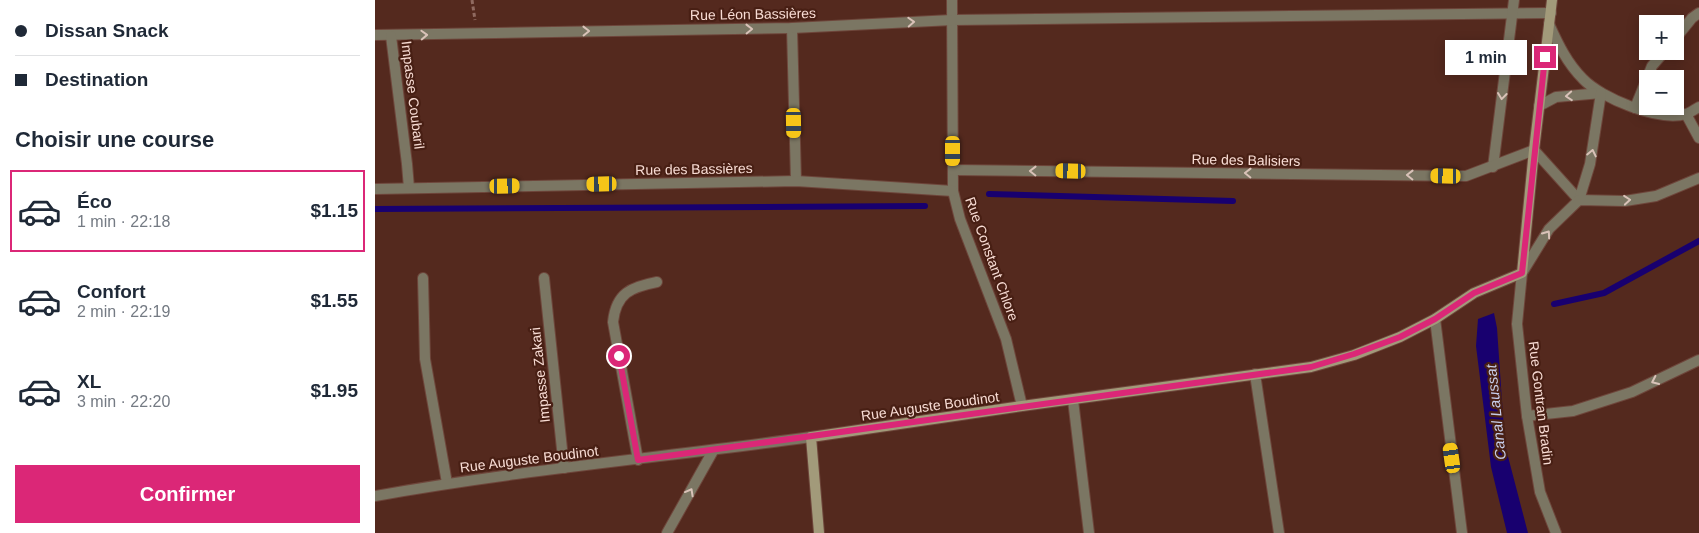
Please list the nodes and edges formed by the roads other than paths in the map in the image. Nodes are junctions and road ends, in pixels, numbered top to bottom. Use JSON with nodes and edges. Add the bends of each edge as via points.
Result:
{"nodes":[{"id":1,"x":952,"y":0,"type":"edge"},
{"id":2,"x":1514,"y":0,"type":"edge"},
{"id":3,"x":1552,"y":0,"type":"edge"},
{"id":4,"x":1512,"y":13,"type":"junction"},
{"id":5,"x":1699,"y":13,"type":"edge"},
{"id":6,"x":1550,"y":18,"type":"junction"},
{"id":7,"x":951,"y":20,"type":"junction"},
{"id":8,"x":791,"y":28,"type":"junction"},
{"id":9,"x":1684,"y":28,"type":"edge"},
{"id":10,"x":375,"y":35,"type":"edge"},
{"id":11,"x":391,"y":36,"type":"junction"},
{"id":12,"x":1657,"y":60,"type":"edge"},
{"id":13,"x":1601,"y":93,"type":"junction"},
{"id":14,"x":1539,"y":106,"type":"junction"},
{"id":15,"x":1699,"y":107,"type":"edge"},
{"id":16,"x":1635,"y":108,"type":"junction"},
{"id":17,"x":1686,"y":114,"type":"junction"},
{"id":18,"x":1699,"y":138,"type":"edge"},
{"id":19,"x":1534,"y":150,"type":"junction"},
{"id":20,"x":1493,"y":167,"type":"junction"},
{"id":21,"x":953,"y":170,"type":"junction"},
{"id":22,"x":1699,"y":178,"type":"edge"},
{"id":23,"x":796,"y":181,"type":"junction"},
{"id":24,"x":409,"y":188,"type":"junction"},
{"id":25,"x":375,"y":189,"type":"edge"},
{"id":26,"x":953,"y":191,"type":"junction"},
{"id":27,"x":1579,"y":200,"type":"junction"},
{"id":28,"x":1522,"y":273,"type":"junction"},
{"id":29,"x":423,"y":278,"type":"dead end"},
{"id":30,"x":544,"y":278,"type":"dead end"},
{"id":31,"x":657,"y":282,"type":"dead end"},
{"id":32,"x":1435,"y":319,"type":"junction"},
{"id":33,"x":1699,"y":360,"type":"edge"},
{"id":34,"x":1255,"y":374,"type":"junction"},
{"id":35,"x":1073,"y":400,"type":"junction"},
{"id":36,"x":1022,"y":406,"type":"junction"},
{"id":37,"x":1527,"y":416,"type":"junction"},
{"id":38,"x":811,"y":437,"type":"junction"},
{"id":39,"x":713,"y":451,"type":"junction"},
{"id":40,"x":638,"y":460,"type":"junction"},
{"id":41,"x":564,"y":468,"type":"junction"},
{"id":42,"x":447,"y":483,"type":"junction"},
{"id":43,"x":375,"y":496,"type":"edge"},
{"id":44,"x":667,"y":533,"type":"edge"},
{"id":45,"x":819,"y":533,"type":"edge"},
{"id":46,"x":1089,"y":533,"type":"edge"},
{"id":47,"x":1279,"y":533,"type":"edge"},
{"id":48,"x":1462,"y":533,"type":"edge"},
{"id":49,"x":1556,"y":533,"type":"edge"}],
"edges":[{"from":1,"to":7,"type":"street","name":"Rue Constant Chlore"},
{"from":2,"to":4,"type":"street"},
{"from":3,"to":6,"type":"street"},
{"from":4,"to":6,"type":"street","name":"Rue Léon Bassières"},
{"from":4,"to":7,"type":"street","name":"Rue Léon Bassières"},
{"from":4,"to":20,"type":"street","one_way":true},
{"from":5,"to":9,"type":"street"},
{"from":6,"to":13,"type":"street","via":[[1565,57],[1583,80]]},
{"from":6,"to":14,"type":"street"},
{"from":8,"to":7,"type":"street","name":"Rue Léon Bassières","one_way":true},
{"from":7,"to":21,"type":"street","name":"Rue Constant Chlore"},
{"from":11,"to":8,"type":"street","name":"Rue Léon Bassières","one_way":true},
{"from":8,"to":23,"type":"street"},
{"from":10,"to":11,"type":"street","name":"Rue Léon Bassières"},
{"from":11,"to":24,"type":"street","name":"Impasse Coubaril"},
{"from":12,"to":16,"type":"street"},
{"from":13,"to":14,"type":"street","one_way":true,"via":[[1556,96]]},
{"from":13,"to":16,"type":"street"},
{"from":27,"to":13,"type":"street","one_way":true,"via":[[1589,164]]},
{"from":14,"to":19,"type":"street"},
{"from":15,"to":17,"type":"street"},
{"from":16,"to":17,"type":"street","via":[[1661,115]]},
{"from":17,"to":18,"type":"street"},
{"from":19,"to":20,"type":"street","name":"Rue des Balisiers"},
{"from":19,"to":27,"type":"street"},
{"from":19,"to":28,"type":"street"},
{"from":20,"to":21,"type":"street","name":"Rue des Balisiers","one_way":true,"via":[[1466,176]]},
{"from":21,"to":26,"type":"street","name":"Rue Constant Chlore"},
{"from":27,"to":22,"type":"street","one_way":true,"via":[[1625,201],[1656,196]]},
{"from":23,"to":24,"type":"street","name":"Rue des Bassières"},
{"from":23,"to":26,"type":"street","name":"Rue des Bassières"},
{"from":24,"to":25,"type":"street","name":"Rue des Bassières"},
{"from":26,"to":36,"type":"street","name":"Rue Constant Chlore","via":[[960,219],[1006,339]]},
{"from":28,"to":27,"type":"street","one_way":true,"via":[[1549,229]]},
{"from":28,"to":32,"type":"street","name":"Rue Auguste Boudinot","via":[[1474,293]]},
{"from":28,"to":37,"type":"street","name":"Rue Gontran Bradin","via":[[1517,324]]},
{"from":29,"to":42,"type":"street","via":[[425,359]]},
{"from":30,"to":41,"type":"street","name":"Impasse Zakari"},
{"from":31,"to":40,"type":"street","via":[[631,290],[620,300],[614,312],[613,322]]},
{"from":32,"to":34,"type":"street","name":"Rue Auguste Boudinot","via":[[1400,337],[1354,354],[1311,367]]},
{"from":32,"to":48,"type":"street"},
{"from":33,"to":37,"type":"street","one_way":true,"via":[[1632,392],[1573,411]]},
{"from":34,"to":35,"type":"street","name":"Rue Auguste Boudinot"},
{"from":34,"to":47,"type":"street"},
{"from":35,"to":36,"type":"street","name":"Rue Auguste Boudinot"},
{"from":35,"to":46,"type":"street"},
{"from":36,"to":38,"type":"street","name":"Rue Auguste Boudinot"},
{"from":37,"to":49,"type":"street","name":"Rue Gontran Bradin","via":[[1540,492]]},
{"from":38,"to":39,"type":"street","name":"Rue Auguste Boudinot"},
{"from":38,"to":45,"type":"street"},
{"from":39,"to":40,"type":"street","name":"Rue Auguste Boudinot"},
{"from":44,"to":39,"type":"street","one_way":true},
{"from":40,"to":41,"type":"street","name":"Rue Auguste Boudinot"},
{"from":41,"to":42,"type":"street","name":"Rue Auguste Boudinot"},
{"from":42,"to":43,"type":"street","name":"Rue Auguste Boudinot"}]}
